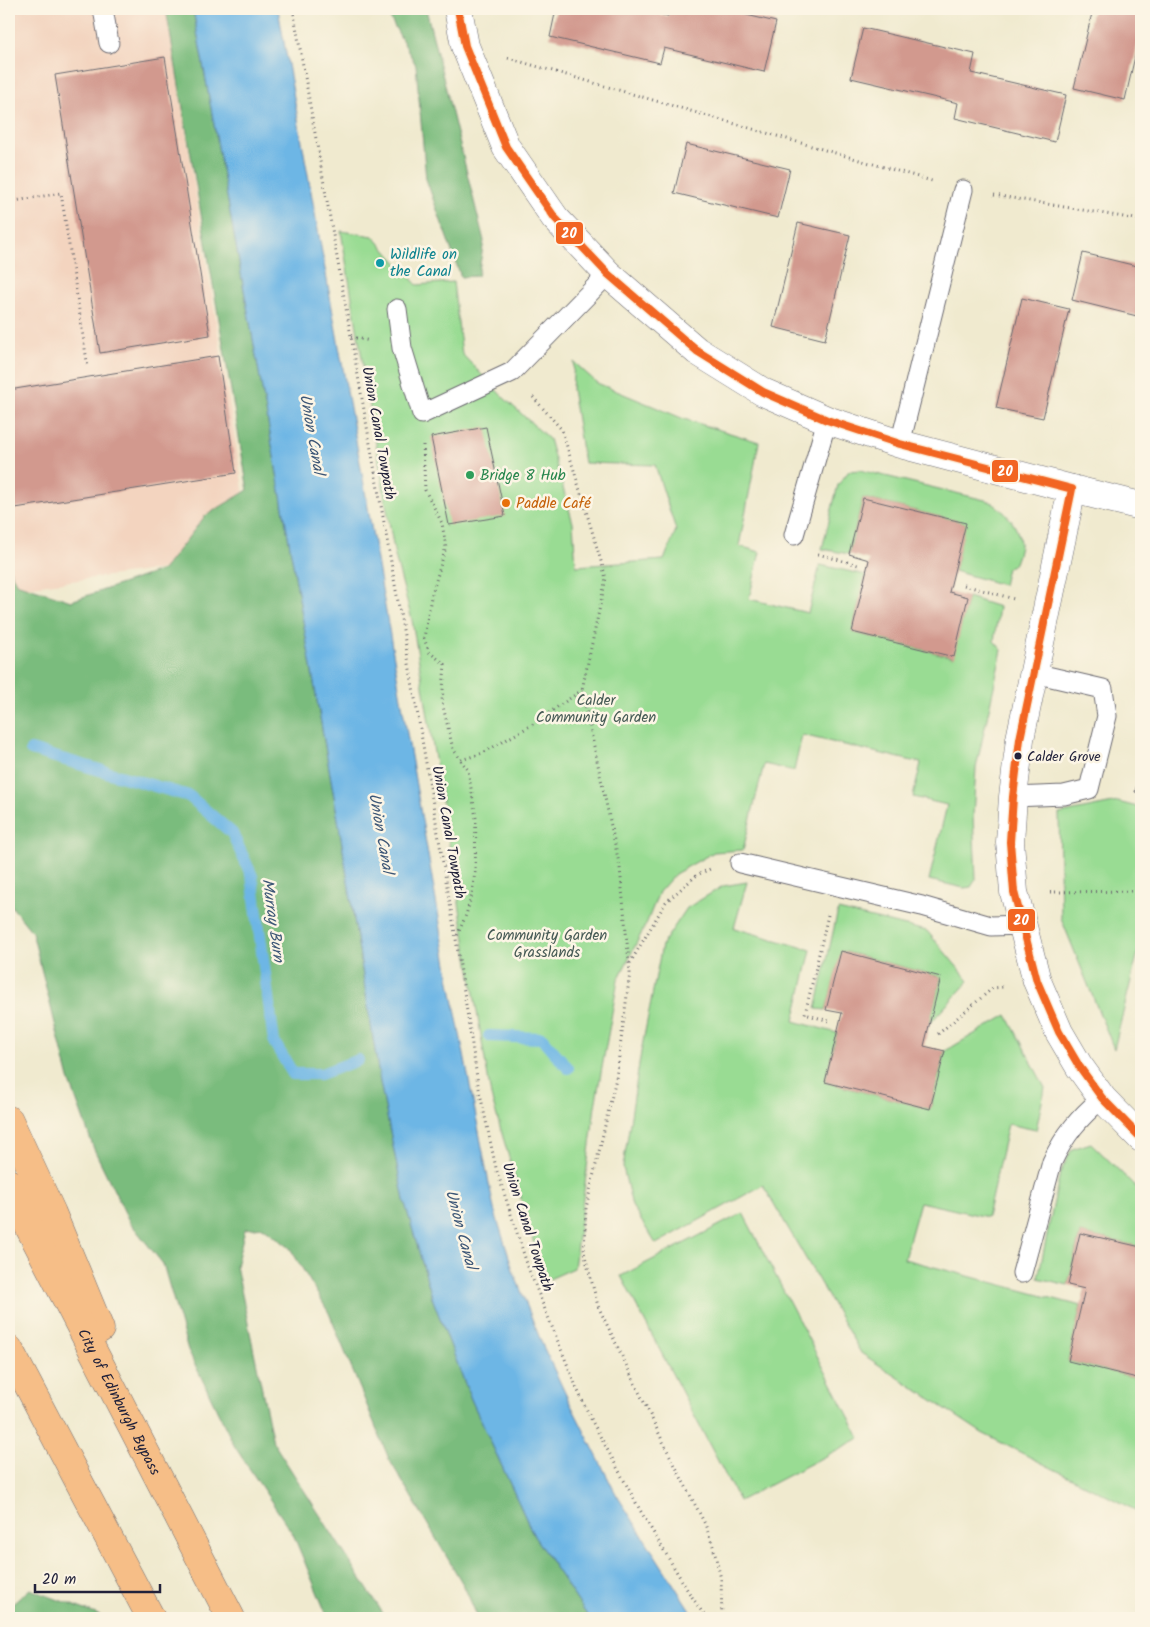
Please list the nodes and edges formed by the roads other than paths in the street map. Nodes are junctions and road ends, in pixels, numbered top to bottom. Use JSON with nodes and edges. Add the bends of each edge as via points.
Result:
{"nodes":[{"id":1,"x":103,"y":9,"type":"edge"},
{"id":2,"x":458,"y":9,"type":"edge"},
{"id":3,"x":108,"y":44,"type":"dead end"},
{"id":4,"x":963,"y":190,"type":"road end"},
{"id":5,"x":608,"y":274,"type":"junction"},
{"id":6,"x":397,"y":308,"type":"dead end"},
{"id":7,"x":827,"y":420,"type":"junction"},
{"id":8,"x":900,"y":444,"type":"junction"},
{"id":9,"x":1072,"y":489,"type":"junction"},
{"id":10,"x":1141,"y":506,"type":"edge"},
{"id":11,"x":794,"y":535,"type":"road end"},
{"id":12,"x":1034,"y":673,"type":"junction"},
{"id":13,"x":1013,"y":797,"type":"junction"},
{"id":14,"x":740,"y":863,"type":"road end"},
{"id":15,"x":1024,"y":925,"type":"junction"},
{"id":16,"x":1102,"y":1098,"type":"junction"},
{"id":17,"x":9,"y":1120,"type":"edge"},
{"id":18,"x":1141,"y":1138,"type":"edge"},
{"id":19,"x":9,"y":1183,"type":"edge"},
{"id":20,"x":1022,"y":1274,"type":"dead end"},
{"id":21,"x":9,"y":1349,"type":"edge"},
{"id":22,"x":176,"y":1510,"type":"junction"},
{"id":23,"x":150,"y":1618,"type":"edge"},
{"id":24,"x":231,"y":1618,"type":"edge"}],
"edges":[{"from":1,"to":3,"type":"lane"},
{"from":2,"to":5,"type":"street","via":[[465,46],[506,147],[555,218]]},
{"from":4,"to":8,"type":"lane"},
{"from":5,"to":6,"type":"lane","via":[[512,372],[422,414],[402,348]]},
{"from":5,"to":7,"type":"street","via":[[697,351],[763,392]]},
{"from":7,"to":8,"type":"street"},
{"from":7,"to":11,"type":"lane"},
{"from":8,"to":9,"type":"street"},
{"from":9,"to":10,"type":"street"},
{"from":9,"to":12,"type":"street"},
{"from":12,"to":13,"type":"street","via":[[1020,739]]},
{"from":12,"to":13,"type":"lane","via":[[1103,690],[1107,716],[1090,789],[1064,795]]},
{"from":13,"to":15,"type":"street","via":[[1010,842],[1014,892]]},
{"from":14,"to":15,"type":"lane","via":[[922,906],[991,926]]},
{"from":15,"to":16,"type":"street","via":[[1038,981],[1059,1032]]},
{"from":16,"to":18,"type":"street"},
{"from":16,"to":20,"type":"lane","via":[[1072,1127],[1060,1144],[1050,1168]]},
{"from":17,"to":22,"type":"highway","via":[[52,1213]]},
{"from":19,"to":22,"type":"highway","name":"City of Edinburgh Bypass","via":[[28,1226]]},
{"from":21,"to":23,"type":"highway"},
{"from":22,"to":24,"type":"highway","name":"City of Edinburgh Bypass"}]}
